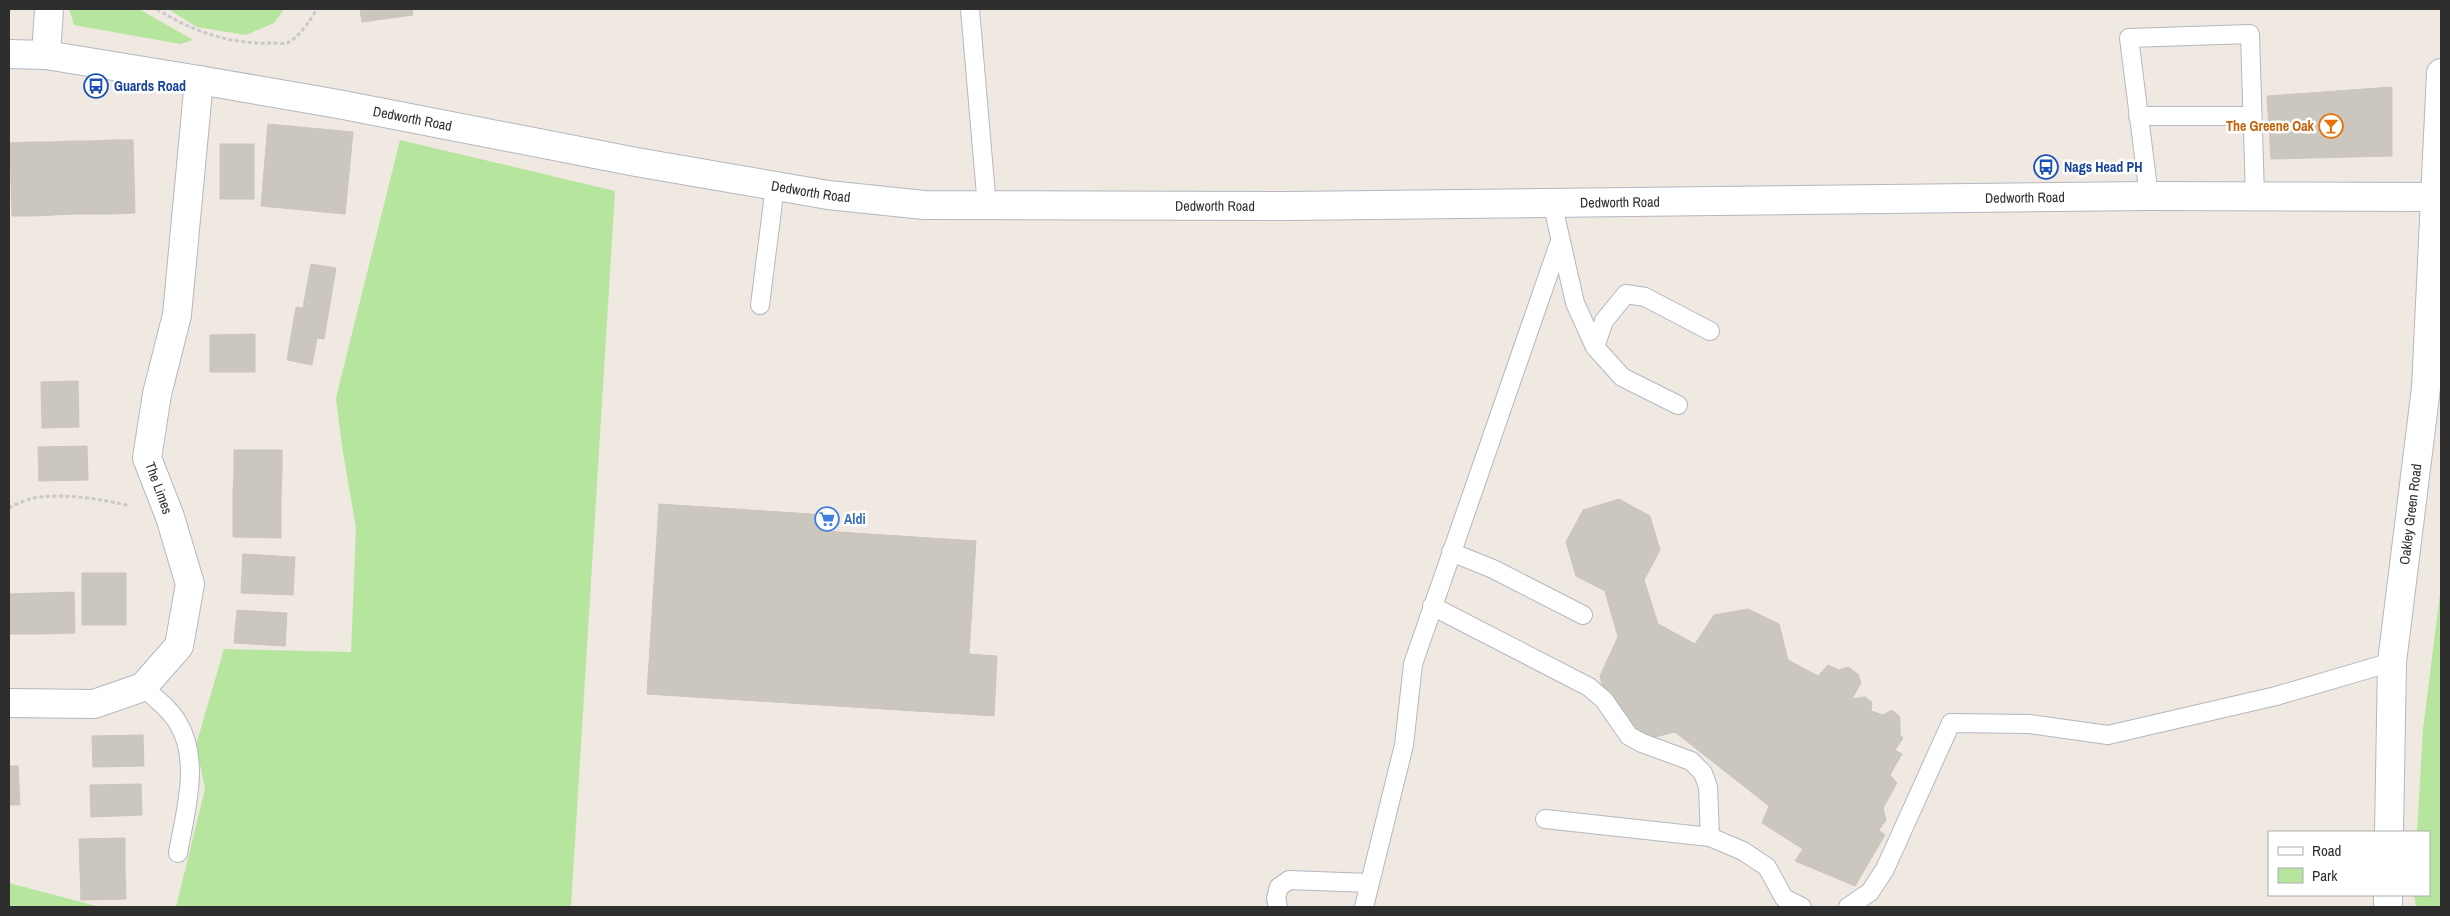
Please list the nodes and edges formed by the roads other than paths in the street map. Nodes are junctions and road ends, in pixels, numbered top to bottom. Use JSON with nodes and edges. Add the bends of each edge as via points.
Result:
{"nodes":[{"id":1,"x":49,"y":9,"type":"edge"},
{"id":2,"x":970,"y":9,"type":"edge"},
{"id":3,"x":9,"y":54,"type":"edge"},
{"id":4,"x":46,"y":55,"type":"junction"},
{"id":5,"x":2441,"y":73,"type":"edge"},
{"id":6,"x":199,"y":80,"type":"junction"},
{"id":7,"x":2138,"y":116,"type":"junction"},
{"id":8,"x":2252,"y":116,"type":"junction"},
{"id":9,"x":774,"y":186,"type":"junction"},
{"id":10,"x":2149,"y":196,"type":"junction"},
{"id":11,"x":2255,"y":196,"type":"junction"},
{"id":12,"x":2434,"y":196,"type":"junction"},
{"id":13,"x":1552,"y":202,"type":"junction"},
{"id":14,"x":987,"y":207,"type":"junction"},
{"id":15,"x":1560,"y":241,"type":"junction"},
{"id":16,"x":760,"y":305,"type":"dead end"},
{"id":17,"x":1710,"y":331,"type":"dead end"},
{"id":18,"x":1595,"y":347,"type":"junction"},
{"id":19,"x":2434,"y":391,"type":"edge"},
{"id":20,"x":1678,"y":405,"type":"dead end"},
{"id":21,"x":1451,"y":552,"type":"junction"},
{"id":22,"x":1432,"y":606,"type":"junction"},
{"id":23,"x":1583,"y":616,"type":"dead end"},
{"id":24,"x":2392,"y":662,"type":"junction"},
{"id":25,"x":143,"y":687,"type":"junction"},
{"id":26,"x":9,"y":703,"type":"edge"},
{"id":27,"x":1546,"y":819,"type":"dead end"},
{"id":28,"x":2389,"y":831,"type":"edge"},
{"id":29,"x":1710,"y":837,"type":"junction"},
{"id":30,"x":178,"y":853,"type":"dead end"},
{"id":31,"x":1369,"y":883,"type":"junction"},
{"id":32,"x":1278,"y":907,"type":"edge"},
{"id":33,"x":1364,"y":907,"type":"edge"},
{"id":34,"x":1802,"y":907,"type":"edge"},
{"id":35,"x":1848,"y":907,"type":"edge"}],
"edges":[{"from":1,"to":4,"type":"main road"},
{"from":2,"to":14,"type":"lane"},
{"from":3,"to":4,"type":"main road","name":"Dedworth Road"},
{"from":4,"to":6,"type":"main road","name":"Dedworth Road"},
{"from":5,"to":12,"type":"main road","name":"Oakley Green Road"},
{"from":6,"to":9,"type":"main road","name":"Dedworth Road"},
{"from":6,"to":25,"type":"main road","name":"The Limes","via":[[176,315],[157,394],[147,458],[170,517],[190,584],[179,646]]},
{"from":7,"to":8,"type":"lane"},
{"from":7,"to":8,"type":"lane","via":[[2129,38],[2250,34]]},
{"from":7,"to":10,"type":"lane"},
{"from":8,"to":11,"type":"lane"},
{"from":9,"to":14,"type":"main road","name":"Dedworth Road","via":[[861,200]]},
{"from":9,"to":16,"type":"lane"},
{"from":10,"to":11,"type":"main road","name":"Dedworth Road"},
{"from":10,"to":13,"type":"main road","name":"Dedworth Road"},
{"from":11,"to":12,"type":"main road","name":"Dedworth Road"},
{"from":12,"to":19,"type":"main road","name":"Oakley Green Road"},
{"from":13,"to":14,"type":"main road","name":"Dedworth Road"},
{"from":13,"to":15,"type":"lane"},
{"from":15,"to":18,"type":"lane","via":[[1575,303]]},
{"from":15,"to":21,"type":"lane"},
{"from":17,"to":18,"type":"lane","via":[[1645,297],[1626,294],[1604,321]]},
{"from":18,"to":20,"type":"lane","via":[[1622,377]]},
{"from":19,"to":24,"type":"main road","name":"Oakley Green Road"},
{"from":21,"to":22,"type":"lane"},
{"from":21,"to":23,"type":"lane","via":[[1494,569]]},
{"from":22,"to":29,"type":"lane","via":[[1589,688],[1604,700],[1629,736],[1690,761],[1703,772],[1708,787]]},
{"from":22,"to":31,"type":"lane","via":[[1413,664],[1404,745]]},
{"from":24,"to":28,"type":"main road","name":"Oakley Green Road"},
{"from":24,"to":35,"type":"lane","via":[[2276,696],[2108,736],[2029,724],[1951,723],[1885,869],[1870,892]]},
{"from":25,"to":26,"type":"main road","name":"The Limes","via":[[94,704]]},
{"from":25,"to":30,"type":"lane","via":[[178,722],[188,744],[189,791]]},
{"from":27,"to":29,"type":"lane"},
{"from":29,"to":34,"type":"lane","via":[[1743,851],[1767,867],[1784,898]]},
{"from":31,"to":32,"type":"lane","via":[[1290,880],[1279,887]]},
{"from":31,"to":33,"type":"lane"}]}
